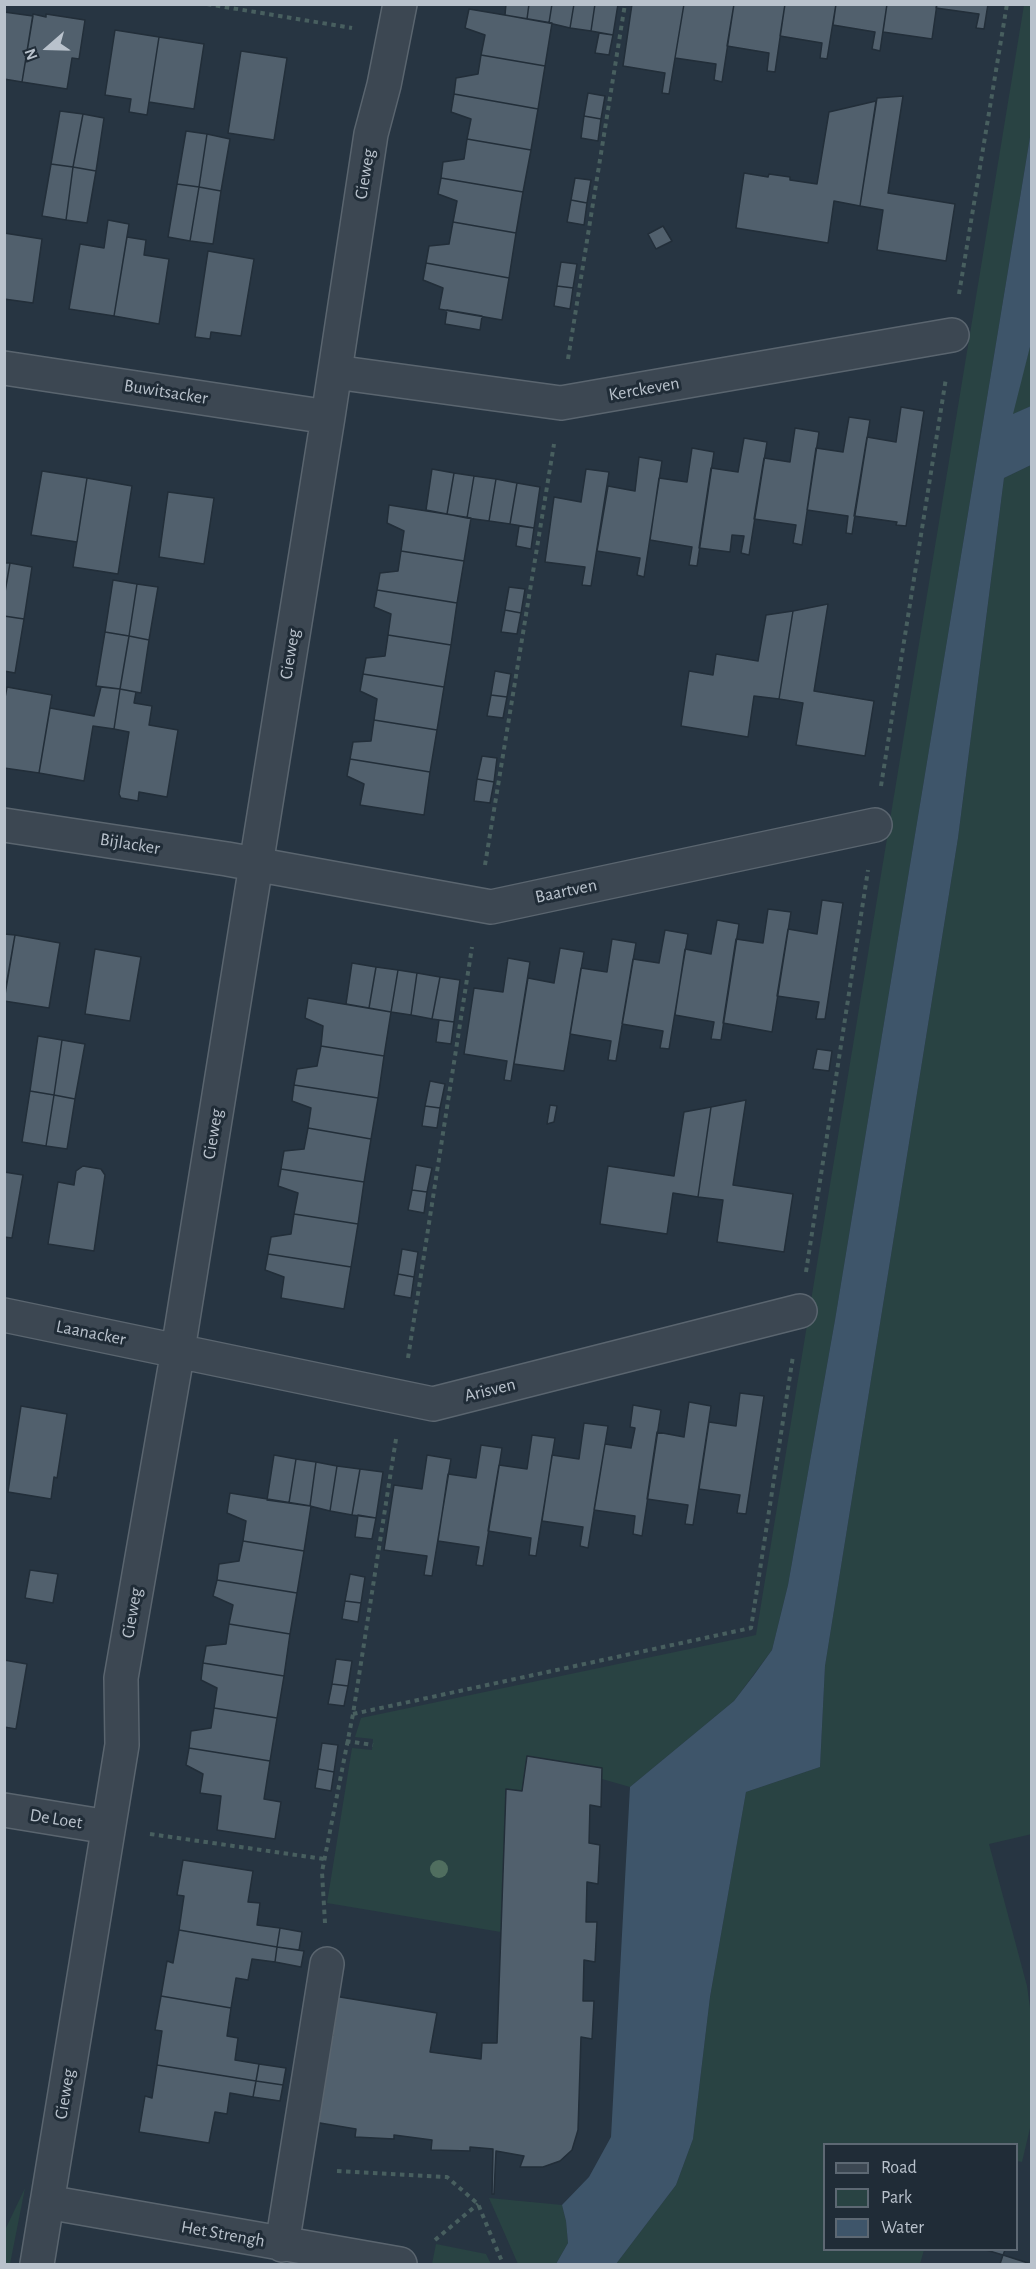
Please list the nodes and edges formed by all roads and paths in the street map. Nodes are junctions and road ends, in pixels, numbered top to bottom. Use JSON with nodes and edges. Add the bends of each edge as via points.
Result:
{"nodes":[{"id":1,"x":207,"y":4,"type":"edge"},
{"id":2,"x":625,"y":4,"type":"edge"},
{"id":3,"x":1007,"y":4,"type":"edge"},
{"id":4,"x":397,"y":20,"type":"edge"},
{"id":5,"x":952,"y":335,"type":"junction"},
{"id":6,"x":4,"y":368,"type":"edge"},
{"id":7,"x":335,"y":372,"type":"junction"},
{"id":8,"x":561,"y":403,"type":"junction"},
{"id":9,"x":328,"y":417,"type":"junction"},
{"id":10,"x":4,"y":825,"type":"edge"},
{"id":11,"x":875,"y":825,"type":"junction"},
{"id":12,"x":256,"y":864,"type":"junction"},
{"id":13,"x":479,"y":904,"type":"junction"},
{"id":14,"x":800,"y":1311,"type":"junction"},
{"id":15,"x":4,"y":1315,"type":"edge"},
{"id":16,"x":178,"y":1350,"type":"junction"},
{"id":17,"x":402,"y":1397,"type":"junction"},
{"id":18,"x":353,"y":1714,"type":"junction"},
{"id":19,"x":346,"y":1741,"type":"junction"},
{"id":20,"x":373,"y":1745,"type":"dead end"},
{"id":21,"x":4,"y":1810,"type":"edge"},
{"id":22,"x":108,"y":1827,"type":"junction"},
{"id":23,"x":148,"y":1833,"type":"dead end"},
{"id":24,"x":324,"y":1859,"type":"junction"},
{"id":25,"x":327,"y":1964,"type":"joint"},
{"id":26,"x":294,"y":2168,"type":"junction"},
{"id":27,"x":47,"y":2202,"type":"junction"},
{"id":28,"x":478,"y":2204,"type":"junction"},
{"id":29,"x":282,"y":2245,"type":"junction"},
{"id":30,"x":433,"y":2247,"type":"dead end"},
{"id":31,"x":37,"y":2265,"type":"edge"},
{"id":32,"x":400,"y":2265,"type":"edge"},
{"id":33,"x":503,"y":2265,"type":"edge"}],
"edges":[{"from":1,"to":4,"type":"path"},
{"from":2,"to":8,"type":"path"},
{"from":3,"to":5,"type":"path"},
{"from":4,"to":7,"type":"street","name":"Cieweg","via":[[371,134]]},
{"from":5,"to":8,"type":"street","name":"Kerckeven"},
{"from":5,"to":11,"type":"path"},
{"from":6,"to":9,"type":"street","name":"Buwitsacker"},
{"from":7,"to":8,"type":"street","name":"Kerckeven"},
{"from":7,"to":9,"type":"street","name":"Cieweg"},
{"from":8,"to":13,"type":"path"},
{"from":9,"to":12,"type":"street","name":"Cieweg"},
{"from":10,"to":12,"type":"street","name":"Bijlacker"},
{"from":11,"to":13,"type":"street","name":"Baartven","via":[[491,906]]},
{"from":11,"to":14,"type":"path"},
{"from":12,"to":13,"type":"street","name":"Baartven"},
{"from":12,"to":16,"type":"street","name":"Cieweg"},
{"from":13,"to":17,"type":"path"},
{"from":14,"to":17,"type":"street","name":"Arisven","via":[[433,1404]]},
{"from":14,"to":18,"type":"path","via":[[751,1628]]},
{"from":15,"to":16,"type":"street","name":"Laanacker"},
{"from":16,"to":17,"type":"street","name":"Arisven"},
{"from":16,"to":22,"type":"street","name":"Cieweg","via":[[121,1678],[122,1746]]},
{"from":17,"to":18,"type":"path"},
{"from":18,"to":19,"type":"path"},
{"from":19,"to":20,"type":"path"},
{"from":19,"to":24,"type":"path"},
{"from":21,"to":22,"type":"street","name":"De Loet"},
{"from":22,"to":27,"type":"street","name":"Cieweg"},
{"from":23,"to":24,"type":"path"},
{"from":24,"to":25,"type":"path"},
{"from":25,"to":26,"type":"street"},
{"from":26,"to":28,"type":"path","via":[[447,2177]]},
{"from":26,"to":29,"type":"street"},
{"from":27,"to":29,"type":"street","name":"Het Strengh"},
{"from":27,"to":31,"type":"street","name":"Cieweg"},
{"from":28,"to":30,"type":"path","via":[[435,2239]]},
{"from":28,"to":33,"type":"path"},
{"from":29,"to":32,"type":"street","name":"Het Strengh"}]}
